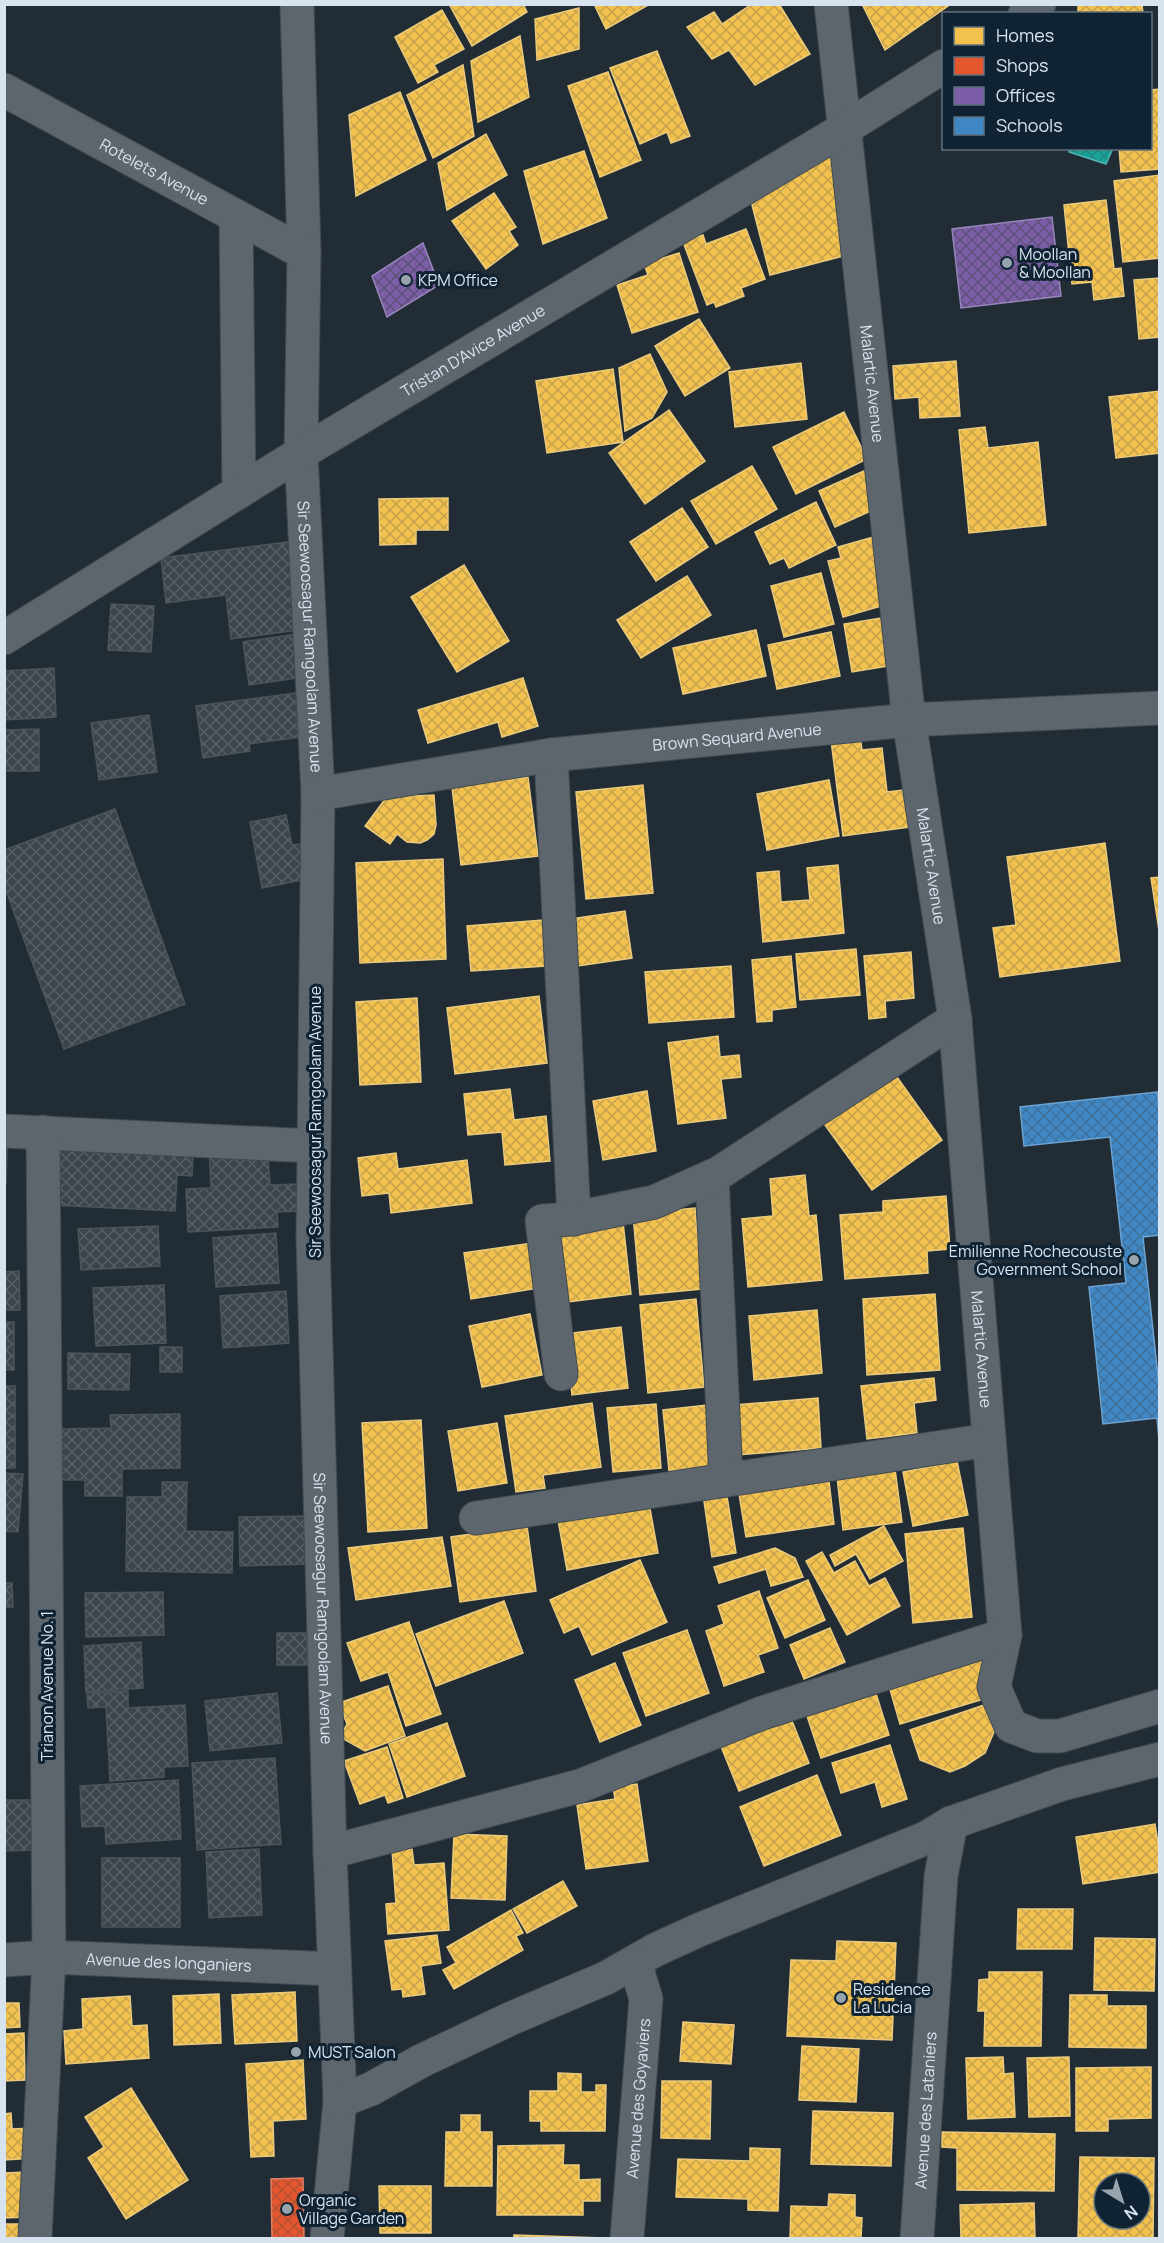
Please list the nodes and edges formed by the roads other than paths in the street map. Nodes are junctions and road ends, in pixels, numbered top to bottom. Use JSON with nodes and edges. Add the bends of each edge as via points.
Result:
{"nodes":[{"id":1,"x":831,"y":4,"type":"edge"},
{"id":2,"x":298,"y":5,"type":"edge"},
{"id":3,"x":942,"y":67,"type":"edge"},
{"id":4,"x":4,"y":90,"type":"edge"},
{"id":5,"x":844,"y":129,"type":"junction"},
{"id":6,"x":236,"y":216,"type":"junction"},
{"id":7,"x":304,"y":253,"type":"junction"},
{"id":8,"x":301,"y":453,"type":"junction"},
{"id":9,"x":239,"y":492,"type":"junction"},
{"id":10,"x":4,"y":638,"type":"edge"},
{"id":11,"x":1160,"y":708,"type":"edge"},
{"id":12,"x":909,"y":720,"type":"junction"},
{"id":13,"x":551,"y":755,"type":"junction"},
{"id":14,"x":318,"y":794,"type":"junction"},
{"id":15,"x":955,"y":1019,"type":"junction"},
{"id":16,"x":4,"y":1131,"type":"edge"},
{"id":17,"x":43,"y":1132,"type":"junction"},
{"id":18,"x":314,"y":1146,"type":"junction"},
{"id":19,"x":712,"y":1176,"type":"junction"},
{"id":20,"x":574,"y":1219,"type":"junction"},
{"id":21,"x":561,"y":1374,"type":"dead end"},
{"id":22,"x":988,"y":1440,"type":"junction"},
{"id":23,"x":726,"y":1480,"type":"junction"},
{"id":24,"x":476,"y":1518,"type":"dead end"},
{"id":25,"x":1005,"y":1635,"type":"junction"},
{"id":26,"x":1160,"y":1706,"type":"edge"},
{"id":27,"x":1160,"y":1759,"type":"edge"},
{"id":28,"x":938,"y":1830,"type":"junction"},
{"id":29,"x":330,"y":1852,"type":"junction"},
{"id":30,"x":49,"y":1957,"type":"junction"},
{"id":31,"x":4,"y":1960,"type":"edge"},
{"id":32,"x":635,"y":1962,"type":"junction"},
{"id":33,"x":334,"y":1969,"type":"junction"},
{"id":34,"x":340,"y":2101,"type":"junction"},
{"id":35,"x":34,"y":2238,"type":"edge"},
{"id":36,"x":327,"y":2238,"type":"edge"},
{"id":37,"x":627,"y":2238,"type":"edge"},
{"id":38,"x":917,"y":2238,"type":"edge"}],
"edges":[{"from":1,"to":5,"type":"street","name":"Malartic Avenue"},
{"from":2,"to":7,"type":"street","name":"Sir Seewoosagur Ramgoolam Avenue"},
{"from":3,"to":5,"type":"street","name":"Tristan D'Avice Avenue"},
{"from":4,"to":6,"type":"street","name":"Rotelets Avenue"},
{"from":5,"to":8,"type":"street","name":"Tristan D'Avice Avenue"},
{"from":5,"to":12,"type":"street","name":"Malartic Avenue"},
{"from":6,"to":7,"type":"street","name":"Rotelets Avenue"},
{"from":6,"to":9,"type":"street"},
{"from":7,"to":8,"type":"street","name":"Sir Seewoosagur Ramgoolam Avenue"},
{"from":8,"to":9,"type":"street","name":"Tristan D'Avice Avenue"},
{"from":8,"to":14,"type":"street","name":"Sir Seewoosagur Ramgoolam Avenue"},
{"from":9,"to":10,"type":"street","name":"Tristan D'Avice Avenue"},
{"from":11,"to":12,"type":"street","name":"Brown Sequard Avenue"},
{"from":12,"to":13,"type":"street","name":"Brown Sequard Avenue"},
{"from":12,"to":15,"type":"street","name":"Malartic Avenue"},
{"from":13,"to":14,"type":"street","name":"Brown Sequard Avenue"},
{"from":13,"to":20,"type":"street"},
{"from":14,"to":18,"type":"street","name":"Sir Seewoosagur Ramgoolam Avenue"},
{"from":15,"to":19,"type":"street"},
{"from":15,"to":22,"type":"street","name":"Malartic Avenue"},
{"from":16,"to":17,"type":"street"},
{"from":17,"to":18,"type":"street"},
{"from":17,"to":30,"type":"street","name":"Trianon Avenue No. 1"},
{"from":18,"to":29,"type":"street","name":"Sir Seewoosagur Ramgoolam Avenue","via":[[313,1239]]},
{"from":19,"to":20,"type":"street","via":[[654,1202]]},
{"from":19,"to":23,"type":"street"},
{"from":20,"to":21,"type":"street","via":[[542,1221]]},
{"from":22,"to":23,"type":"street"},
{"from":22,"to":25,"type":"street","name":"Malartic Avenue"},
{"from":23,"to":24,"type":"street"},
{"from":25,"to":26,"type":"street","name":"Malartic Avenue","via":[[994,1687],[1011,1726],[1037,1736],[1060,1736]]},
{"from":25,"to":29,"type":"street","via":[[762,1713],[580,1786]]},
{"from":27,"to":28,"type":"street","via":[[1062,1784]]},
{"from":28,"to":32,"type":"street","via":[[701,1929]]},
{"from":28,"to":38,"type":"street","name":"Avenue des Lataniers","via":[[941,1876]]},
{"from":29,"to":33,"type":"street","name":"Sir Seewoosagur Ramgoolam Avenue"},
{"from":30,"to":31,"type":"street","name":"Avenue des longaniers"},
{"from":30,"to":33,"type":"street","name":"Avenue des longaniers"},
{"from":30,"to":35,"type":"street","name":"Trianon Avenue No. 1"},
{"from":32,"to":34,"type":"street"},
{"from":32,"to":37,"type":"street","name":"Avenue des Goyaviers","via":[[646,1999]]},
{"from":33,"to":34,"type":"street","name":"Sir Seewoosagur Ramgoolam Avenue"},
{"from":34,"to":36,"type":"street","name":"Sir Seewoosagur Ramgoolam Avenue"}]}
